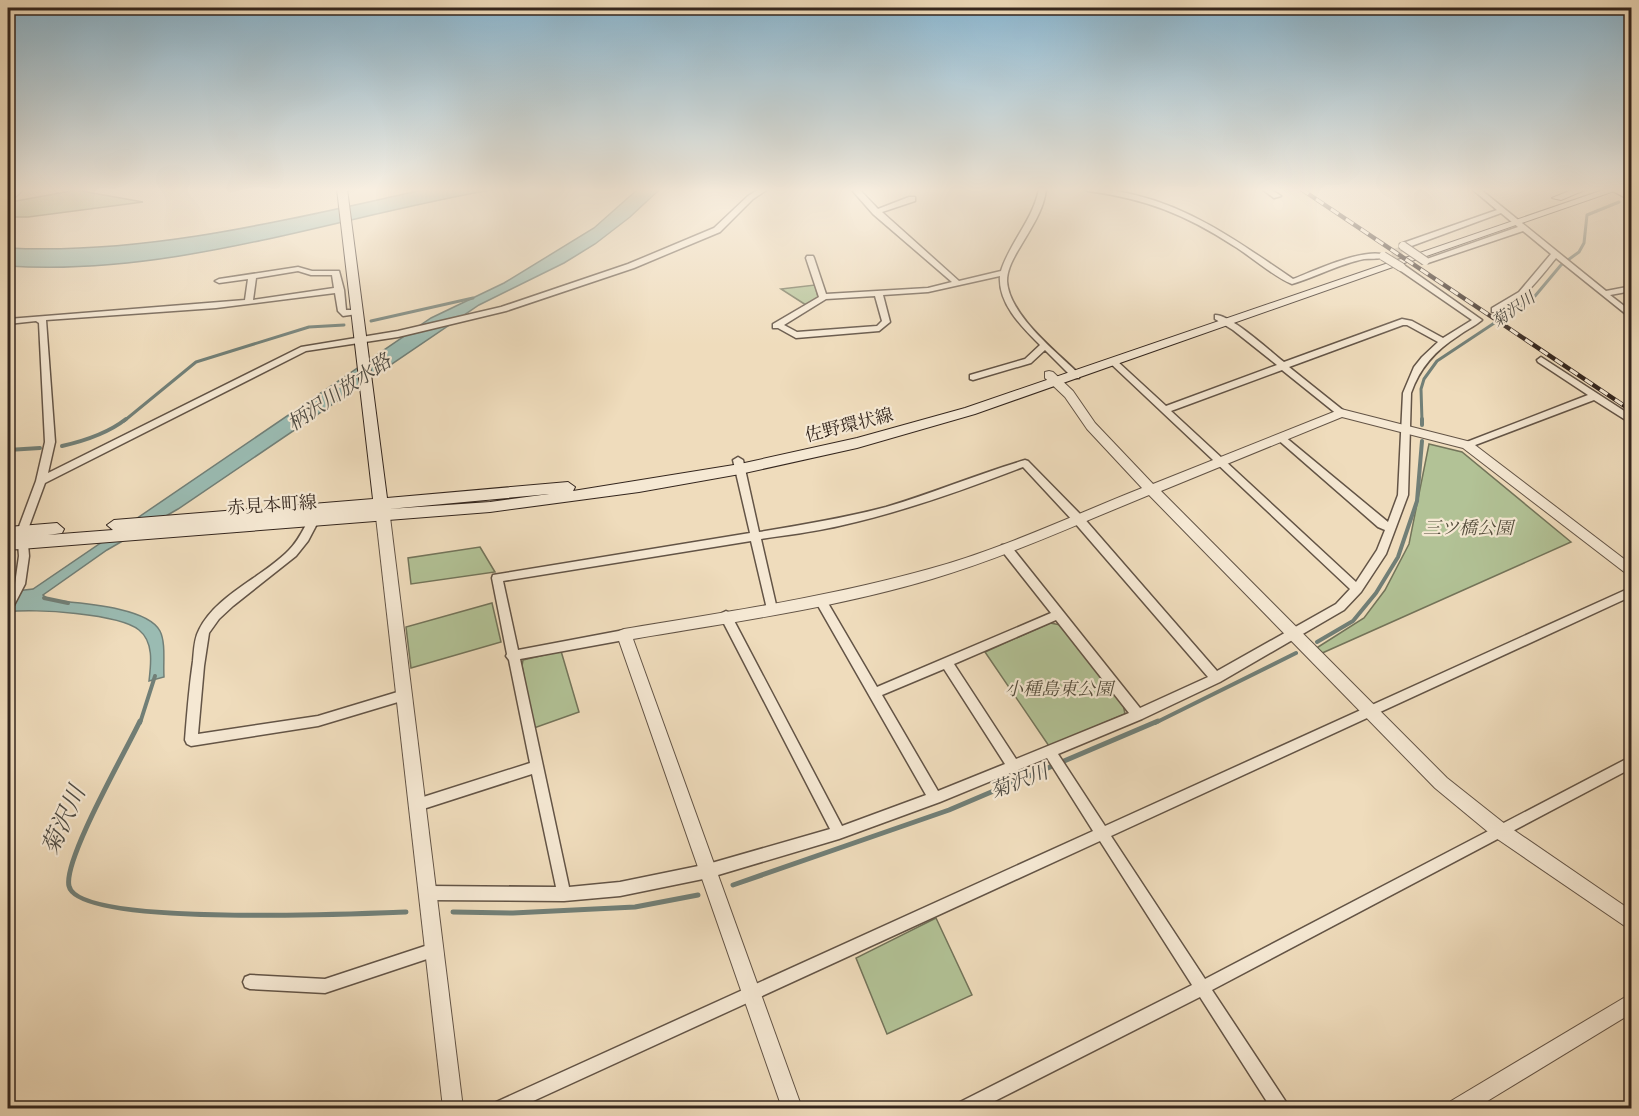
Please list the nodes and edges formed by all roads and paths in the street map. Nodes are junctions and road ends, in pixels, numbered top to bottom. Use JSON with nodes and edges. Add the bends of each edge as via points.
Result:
{"nodes":[{"id":1,"x":348,"y":241,"type":"edge"},
{"id":2,"x":691,"y":241,"type":"edge"},
{"id":3,"x":912,"y":241,"type":"edge"},
{"id":4,"x":1021,"y":241,"type":"edge"},
{"id":5,"x":1232,"y":241,"type":"edge"},
{"id":6,"x":1446,"y":241,"type":"edge"},
{"id":7,"x":1447,"y":241,"type":"edge"},
{"id":8,"x":1467,"y":241,"type":"edge"},
{"id":9,"x":1539,"y":241,"type":"edge"},
{"id":10,"x":1556,"y":255,"type":"junction"},
{"id":11,"x":1399,"y":257,"type":"junction"},
{"id":12,"x":810,"y":258,"type":"dead end"},
{"id":13,"x":1003,"y":273,"type":"junction"},
{"id":14,"x":252,"y":277,"type":"junction"},
{"id":15,"x":219,"y":281,"type":"dead end"},
{"id":16,"x":957,"y":283,"type":"junction"},
{"id":17,"x":1632,"y":288,"type":"edge"},
{"id":18,"x":340,"y":290,"type":"junction"},
{"id":19,"x":879,"y":294,"type":"junction"},
{"id":20,"x":1604,"y":294,"type":"junction"},
{"id":21,"x":823,"y":298,"type":"junction"},
{"id":22,"x":249,"y":302,"type":"junction"},
{"id":23,"x":1495,"y":310,"type":"dead end"},
{"id":24,"x":357,"y":312,"type":"junction"},
{"id":25,"x":1632,"y":317,"type":"edge"},
{"id":26,"x":39,"y":319,"type":"junction"},
{"id":27,"x":1222,"y":320,"type":"junction"},
{"id":28,"x":8,"y":321,"type":"edge"},
{"id":29,"x":362,"y":340,"type":"junction"},
{"id":30,"x":1442,"y":341,"type":"junction"},
{"id":31,"x":1045,"y":345,"type":"junction"},
{"id":32,"x":1541,"y":360,"type":"dead end"},
{"id":33,"x":1114,"y":363,"type":"junction"},
{"id":34,"x":1283,"y":365,"type":"junction"},
{"id":35,"x":1072,"y":372,"type":"junction"},
{"id":36,"x":973,"y":377,"type":"dead end"},
{"id":37,"x":1053,"y":379,"type":"junction"},
{"id":38,"x":1594,"y":396,"type":"junction"},
{"id":39,"x":1164,"y":410,"type":"junction"},
{"id":40,"x":1341,"y":414,"type":"junction"},
{"id":41,"x":1632,"y":421,"type":"edge"},
{"id":42,"x":1406,"y":429,"type":"junction"},
{"id":43,"x":1281,"y":438,"type":"junction"},
{"id":44,"x":1467,"y":445,"type":"junction"},
{"id":45,"x":1220,"y":462,"type":"junction"},
{"id":46,"x":739,"y":464,"type":"junction"},
{"id":47,"x":41,"y":480,"type":"junction"},
{"id":48,"x":1151,"y":489,"type":"junction"},
{"id":49,"x":382,"y":510,"type":"junction"},
{"id":50,"x":1078,"y":519,"type":"junction"},
{"id":51,"x":313,"y":522,"type":"junction"},
{"id":52,"x":1390,"y":528,"type":"junction"},
{"id":53,"x":15,"y":538,"type":"edge"},
{"id":54,"x":757,"y":538,"type":"junction"},
{"id":55,"x":1006,"y":548,"type":"junction"},
{"id":56,"x":1632,"y":573,"type":"edge"},
{"id":57,"x":1357,"y":589,"type":"junction"},
{"id":58,"x":1632,"y":591,"type":"edge"},
{"id":59,"x":821,"y":601,"type":"junction"},
{"id":60,"x":8,"y":606,"type":"edge"},
{"id":61,"x":772,"y":609,"type":"junction"},
{"id":62,"x":1059,"y":614,"type":"junction"},
{"id":63,"x":726,"y":616,"type":"junction"},
{"id":64,"x":624,"y":635,"type":"junction"},
{"id":65,"x":1294,"y":635,"type":"junction"},
{"id":66,"x":512,"y":656,"type":"junction"},
{"id":67,"x":946,"y":662,"type":"junction"},
{"id":68,"x":1216,"y":678,"type":"junction"},
{"id":69,"x":875,"y":693,"type":"junction"},
{"id":70,"x":404,"y":695,"type":"junction"},
{"id":71,"x":1367,"y":711,"type":"junction"},
{"id":72,"x":1138,"y":715,"type":"junction"},
{"id":73,"x":1051,"y":754,"type":"junction"},
{"id":74,"x":1632,"y":761,"type":"edge"},
{"id":75,"x":1013,"y":766,"type":"junction"},
{"id":76,"x":536,"y":767,"type":"junction"},
{"id":77,"x":935,"y":798,"type":"junction"},
{"id":78,"x":417,"y":805,"type":"junction"},
{"id":79,"x":1499,"y":830,"type":"junction"},
{"id":80,"x":839,"y":833,"type":"junction"},
{"id":81,"x":1101,"y":834,"type":"junction"},
{"id":82,"x":708,"y":871,"type":"junction"},
{"id":83,"x":428,"y":893,"type":"junction"},
{"id":84,"x":564,"y":894,"type":"junction"},
{"id":85,"x":1632,"y":922,"type":"edge"},
{"id":86,"x":434,"y":950,"type":"junction"},
{"id":87,"x":250,"y":982,"type":"dead end"},
{"id":88,"x":1202,"y":988,"type":"junction"},
{"id":89,"x":751,"y":993,"type":"junction"},
{"id":90,"x":1632,"y":1002,"type":"edge"},
{"id":91,"x":453,"y":1108,"type":"edge"},
{"id":92,"x":502,"y":1108,"type":"edge"},
{"id":93,"x":792,"y":1108,"type":"edge"},
{"id":94,"x":966,"y":1108,"type":"edge"},
{"id":95,"x":1280,"y":1108,"type":"edge"},
{"id":96,"x":1458,"y":1108,"type":"edge"}],
"edges":[{"from":1,"to":24,"type":"main road"},
{"from":2,"to":29,"type":"street","via":[[634,266],[470,318]]},
{"from":3,"to":16,"type":"street"},
{"from":4,"to":13,"type":"street"},
{"from":5,"to":11,"type":"street","via":[[1292,282],[1377,255]]},
{"from":6,"to":11,"type":"main road","name":"佐野環状線"},
{"from":7,"to":11,"type":"street"},
{"from":8,"to":11,"type":"street","bridge":true,"via":[[1425,261]]},
{"from":9,"to":10,"type":"street"},
{"from":10,"to":20,"type":"street"},
{"from":10,"to":23,"type":"street","via":[[1522,294]]},
{"from":11,"to":27,"type":"main road","name":"佐野環状線"},
{"from":11,"to":30,"type":"street","via":[[1478,320]]},
{"from":12,"to":21,"type":"street"},
{"from":13,"to":16,"type":"street"},
{"from":13,"to":31,"type":"street","via":[[1007,297]]},
{"from":14,"to":15,"type":"street"},
{"from":14,"to":18,"type":"street","via":[[298,269],[336,273]]},
{"from":14,"to":22,"type":"street"},
{"from":16,"to":19,"type":"street","via":[[928,291]]},
{"from":17,"to":20,"type":"street"},
{"from":18,"to":22,"type":"street"},
{"from":18,"to":24,"type":"street","via":[[343,312]]},
{"from":19,"to":21,"type":"street"},
{"from":19,"to":21,"type":"street","via":[[886,322],[879,328],[796,335],[778,326]]},
{"from":20,"to":25,"type":"street"},
{"from":22,"to":26,"type":"street"},
{"from":24,"to":29,"type":"main road"},
{"from":26,"to":28,"type":"street"},
{"from":26,"to":47,"type":"street","via":[[43,322],[50,442]]},
{"from":27,"to":33,"type":"main road","name":"佐野環状線"},
{"from":27,"to":34,"type":"street"},
{"from":27,"to":35,"type":"main road","name":"佐野環状線"},
{"from":29,"to":47,"type":"street","via":[[304,349]]},
{"from":29,"to":49,"type":"main road"},
{"from":30,"to":34,"type":"street","via":[[1402,322]]},
{"from":30,"to":42,"type":"street","via":[[1411,378]]},
{"from":31,"to":35,"type":"street"},
{"from":31,"to":36,"type":"street","via":[[1028,361]]},
{"from":32,"to":38,"type":"street"},
{"from":33,"to":35,"type":"main road","name":"佐野環状線"},
{"from":33,"to":39,"type":"street"},
{"from":34,"to":39,"type":"street"},
{"from":34,"to":40,"type":"street"},
{"from":35,"to":37,"type":"main road","name":"佐野環状線"},
{"from":37,"to":46,"type":"main road","name":"佐野環状線","via":[[970,411],[857,443]]},
{"from":37,"to":48,"type":"street"},
{"from":38,"to":41,"type":"street"},
{"from":38,"to":44,"type":"street"},
{"from":39,"to":45,"type":"street"},
{"from":40,"to":42,"type":"street"},
{"from":40,"to":43,"type":"street"},
{"from":42,"to":44,"type":"street"},
{"from":42,"to":52,"type":"street","via":[[1403,495]]},
{"from":43,"to":45,"type":"street"},
{"from":43,"to":52,"type":"street"},
{"from":44,"to":56,"type":"street"},
{"from":45,"to":48,"type":"street"},
{"from":45,"to":57,"type":"street"},
{"from":46,"to":49,"type":"main road","name":"佐野環状線","via":[[563,498]]},
{"from":46,"to":54,"type":"street"},
{"from":47,"to":53,"type":"street"},
{"from":48,"to":50,"type":"street"},
{"from":48,"to":65,"type":"street"},
{"from":49,"to":51,"type":"main road","name":"赤見本町線"},
{"from":49,"to":53,"type":"main road","name":"赤見本町線","via":[[108,525]]},
{"from":49,"to":70,"type":"street"},
{"from":50,"to":54,"type":"street","via":[[1025,463],[881,513]]},
{"from":50,"to":55,"type":"street"},
{"from":50,"to":68,"type":"street"},
{"from":51,"to":53,"type":"main road","name":"赤見本町線"},
{"from":51,"to":70,"type":"street","via":[[303,543],[216,616],[203,632],[191,740],[318,721]]},
{"from":52,"to":57,"type":"street","via":[[1382,551]]},
{"from":53,"to":60,"type":"street","via":[[24,556],[22,577]]},
{"from":54,"to":61,"type":"street"},
{"from":54,"to":66,"type":"street","via":[[497,578]]},
{"from":55,"to":59,"type":"street","via":[[931,574]]},
{"from":55,"to":62,"type":"street"},
{"from":57,"to":65,"type":"street","via":[[1340,607]]},
{"from":58,"to":71,"type":"street"},
{"from":59,"to":61,"type":"street"},
{"from":59,"to":69,"type":"street"},
{"from":61,"to":63,"type":"street"},
{"from":62,"to":67,"type":"street"},
{"from":62,"to":72,"type":"street"},
{"from":63,"to":64,"type":"street"},
{"from":63,"to":80,"type":"street"},
{"from":64,"to":66,"type":"street"},
{"from":64,"to":82,"type":"street"},
{"from":65,"to":68,"type":"street"},
{"from":65,"to":71,"type":"street"},
{"from":66,"to":76,"type":"street"},
{"from":67,"to":69,"type":"street"},
{"from":67,"to":75,"type":"street"},
{"from":68,"to":72,"type":"street"},
{"from":69,"to":77,"type":"street"},
{"from":70,"to":78,"type":"street"},
{"from":71,"to":79,"type":"street","via":[[1442,783]]},
{"from":71,"to":81,"type":"street"},
{"from":72,"to":73,"type":"street"},
{"from":73,"to":75,"type":"street"},
{"from":73,"to":81,"type":"street"},
{"from":74,"to":79,"type":"street"},
{"from":75,"to":77,"type":"street"},
{"from":76,"to":78,"type":"street"},
{"from":76,"to":84,"type":"street"},
{"from":77,"to":80,"type":"street"},
{"from":78,"to":83,"type":"street"},
{"from":79,"to":85,"type":"street"},
{"from":79,"to":88,"type":"street"},
{"from":80,"to":82,"type":"street"},
{"from":81,"to":88,"type":"street"},
{"from":81,"to":89,"type":"street"},
{"from":82,"to":84,"type":"street","via":[[620,890]]},
{"from":82,"to":89,"type":"street"},
{"from":83,"to":84,"type":"street"},
{"from":83,"to":86,"type":"street"},
{"from":86,"to":87,"type":"street","via":[[325,986]]},
{"from":86,"to":91,"type":"street"},
{"from":88,"to":94,"type":"street"},
{"from":88,"to":95,"type":"street"},
{"from":89,"to":92,"type":"street"},
{"from":89,"to":93,"type":"street"},
{"from":90,"to":96,"type":"street"}]}
